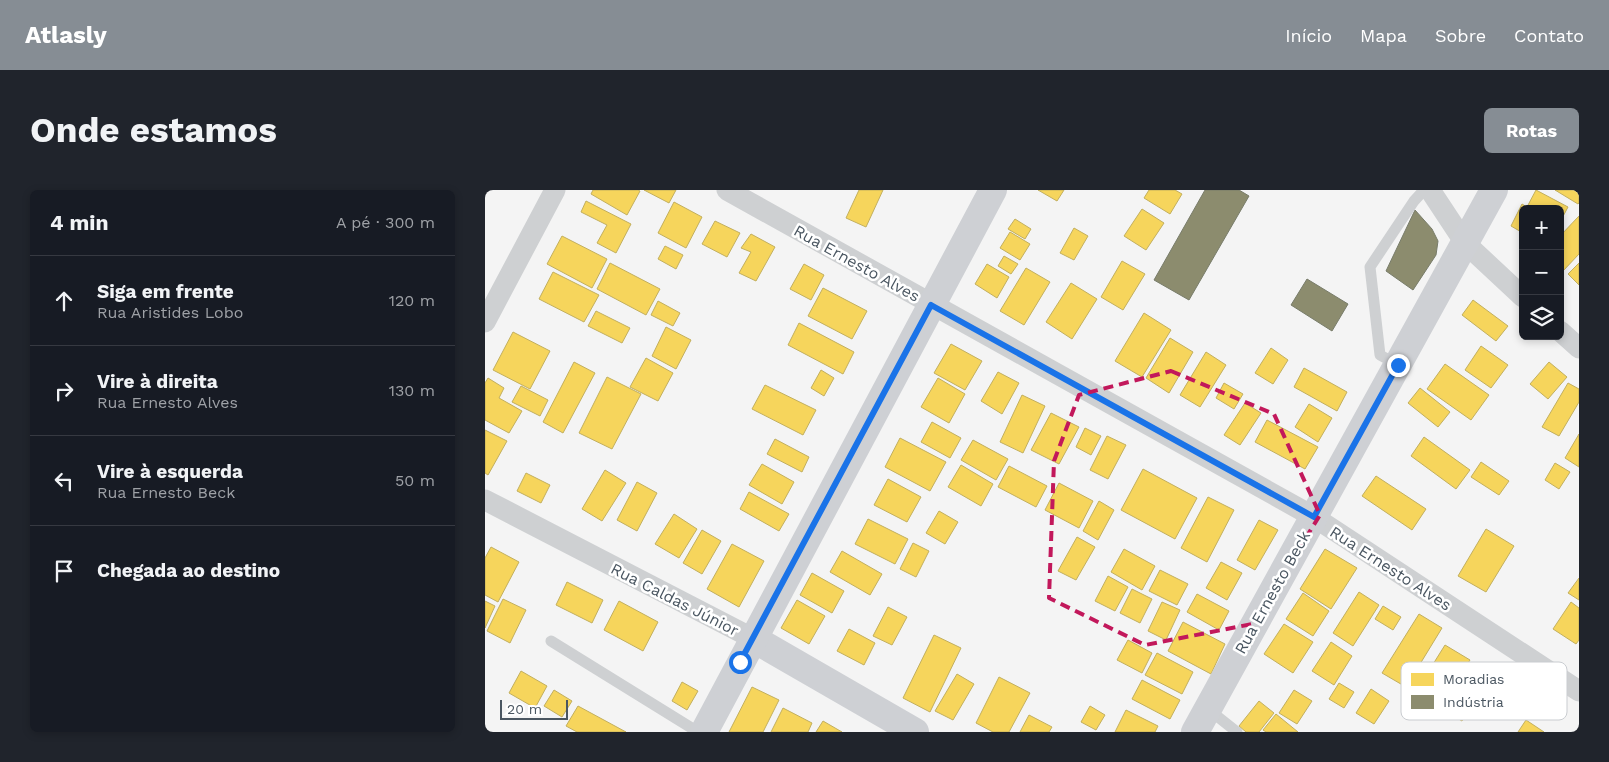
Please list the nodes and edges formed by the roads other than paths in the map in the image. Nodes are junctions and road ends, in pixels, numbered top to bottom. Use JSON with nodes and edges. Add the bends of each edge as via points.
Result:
{"nodes":[{"id":1,"x":555,"y":190,"type":"edge"},
{"id":2,"x":727,"y":190,"type":"edge"},
{"id":3,"x":993,"y":190,"type":"edge"},
{"id":4,"x":1425,"y":190,"type":"edge"},
{"id":5,"x":1430,"y":190,"type":"edge"},
{"id":6,"x":1494,"y":190,"type":"edge"},
{"id":7,"x":1465,"y":243,"type":"junction"},
{"id":8,"x":1521,"y":295,"type":"edge"},
{"id":9,"x":931,"y":305,"type":"junction"},
{"id":10,"x":485,"y":322,"type":"edge"},
{"id":11,"x":1564,"y":335,"type":"edge"},
{"id":12,"x":1579,"y":348,"type":"edge"},
{"id":13,"x":1398,"y":365,"type":"junction"},
{"id":14,"x":485,"y":500,"type":"edge"},
{"id":15,"x":1314,"y":517,"type":"junction"},
{"id":16,"x":752,"y":638,"type":"junction"},
{"id":17,"x":551,"y":641,"type":"dead end"},
{"id":18,"x":1535,"y":662,"type":"edge"},
{"id":19,"x":1567,"y":683,"type":"edge"},
{"id":20,"x":1579,"y":691,"type":"edge"},
{"id":21,"x":1208,"y":709,"type":"junction"},
{"id":22,"x":698,"y":732,"type":"edge"},
{"id":23,"x":704,"y":732,"type":"edge"},
{"id":24,"x":915,"y":732,"type":"edge"},
{"id":25,"x":1195,"y":732,"type":"edge"},
{"id":26,"x":1237,"y":732,"type":"edge"}],
"edges":[{"from":1,"to":10,"type":"street"},
{"from":2,"to":9,"type":"street","name":"Rua Ernesto Alves"},
{"from":3,"to":9,"type":"street"},
{"from":4,"to":13,"type":"lane","via":[[1414,201],[1370,267],[1380,355]]},
{"from":5,"to":7,"type":"street"},
{"from":6,"to":7,"type":"street","name":"Rua Ernesto Beck"},
{"from":7,"to":8,"type":"street"},
{"from":7,"to":13,"type":"street","name":"Rua Ernesto Beck"},
{"from":9,"to":15,"type":"street","name":"Rua Ernesto Alves"},
{"from":9,"to":16,"type":"street"},
{"from":11,"to":12,"type":"street"},
{"from":13,"to":15,"type":"street","name":"Rua Ernesto Beck"},
{"from":14,"to":16,"type":"street","name":"Rua Caldas Júnior"},
{"from":15,"to":18,"type":"street","name":"Rua Ernesto Alves"},
{"from":15,"to":21,"type":"street","name":"Rua Ernesto Beck"},
{"from":16,"to":23,"type":"street"},
{"from":16,"to":24,"type":"street","name":"Rua Caldas Júnior"},
{"from":17,"to":22,"type":"lane"},
{"from":19,"to":20,"type":"street","name":"Rua Ernesto Alves"},
{"from":21,"to":25,"type":"street","name":"Rua Ernesto Beck"},
{"from":21,"to":26,"type":"lane"}]}
